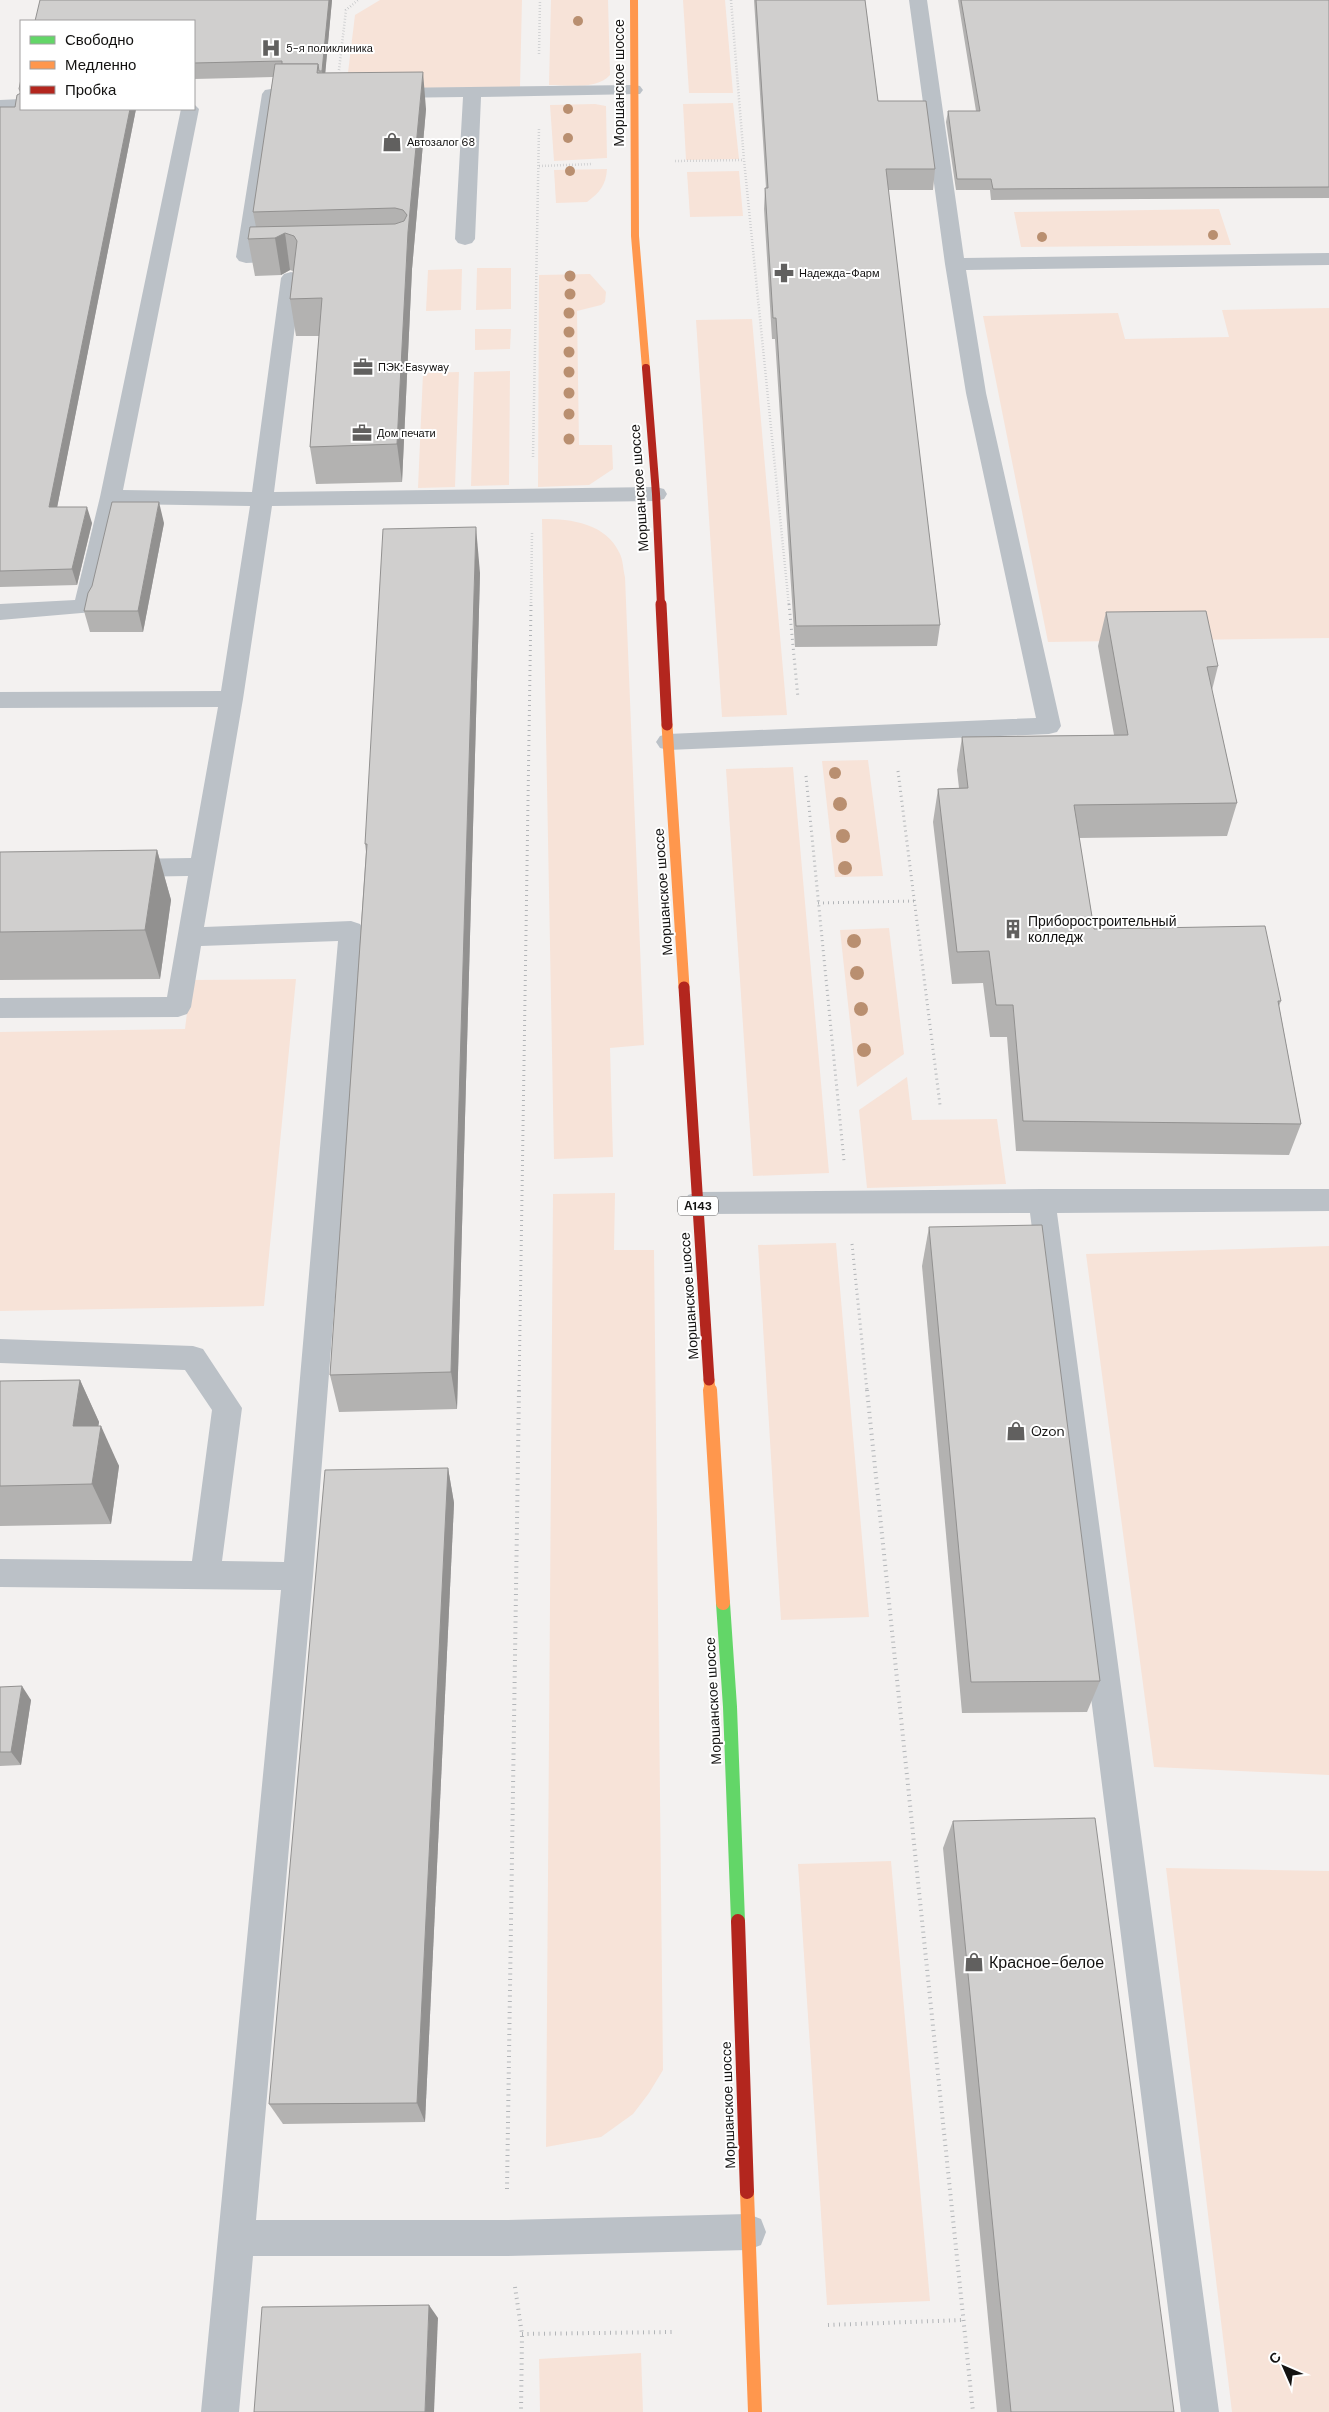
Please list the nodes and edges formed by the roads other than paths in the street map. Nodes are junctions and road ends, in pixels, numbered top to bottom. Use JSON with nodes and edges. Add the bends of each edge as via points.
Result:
{"nodes":[{"id":1,"x":634,"y":0,"type":"edge"},
{"id":2,"x":918,"y":0,"type":"edge"},
{"id":3,"x":634,"y":90,"type":"junction"},
{"id":4,"x":472,"y":92,"type":"junction"},
{"id":5,"x":336,"y":93,"type":"edge"},
{"id":6,"x":375,"y":93,"type":"edge"},
{"id":7,"x":0,"y":104,"type":"edge"},
{"id":8,"x":20,"y":104,"type":"edge"},
{"id":9,"x":190,"y":110,"type":"edge"},
{"id":10,"x":465,"y":239,"type":"dead end"},
{"id":11,"x":303,"y":255,"type":"edge"},
{"id":12,"x":1329,"y":259,"type":"edge"},
{"id":13,"x":955,"y":264,"type":"junction"},
{"id":14,"x":291,"y":278,"type":"edge"},
{"id":15,"x":656,"y":494,"type":"junction"},
{"id":16,"x":111,"y":497,"type":"junction"},
{"id":17,"x":262,"y":499,"type":"junction"},
{"id":18,"x":0,"y":612,"type":"edge"},
{"id":19,"x":231,"y":699,"type":"junction"},
{"id":20,"x":0,"y":700,"type":"edge"},
{"id":21,"x":668,"y":742,"type":"junction"},
{"id":22,"x":202,"y":867,"type":"junction"},
{"id":23,"x":106,"y":868,"type":"edge"},
{"id":24,"x":190,"y":937,"type":"junction"},
{"id":25,"x":0,"y":1008,"type":"edge"},
{"id":26,"x":1042,"y":1200,"type":"junction"},
{"id":27,"x":1329,"y":1200,"type":"edge"},
{"id":28,"x":698,"y":1203,"type":"junction"},
{"id":29,"x":0,"y":1351,"type":"edge"},
{"id":30,"x":0,"y":1574,"type":"edge"},
{"id":31,"x":205,"y":1575,"type":"junction"},
{"id":32,"x":298,"y":1576,"type":"junction"},
{"id":33,"x":748,"y":2232,"type":"junction"},
{"id":34,"x":236,"y":2238,"type":"junction"},
{"id":35,"x":220,"y":2412,"type":"edge"},
{"id":36,"x":755,"y":2412,"type":"edge"},
{"id":37,"x":1200,"y":2412,"type":"edge"}],
"edges":[{"from":1,"to":3,"type":"main road","name":"Моршанское шоссе","number":"А143"},
{"from":2,"to":13,"type":"lane"},
{"from":3,"to":4,"type":"lane"},
{"from":3,"to":15,"type":"main road","name":"Моршанское шоссе","number":"А143","via":[[635,236]]},
{"from":4,"to":6,"type":"lane"},
{"from":4,"to":10,"type":"lane"},
{"from":5,"to":11,"type":"lane","via":[[271,94],[246,256]]},
{"from":7,"to":8,"type":"lane"},
{"from":9,"to":16,"type":"lane"},
{"from":12,"to":13,"type":"lane"},
{"from":13,"to":21,"type":"lane","via":[[976,393],[1049,726]]},
{"from":14,"to":17,"type":"lane"},
{"from":15,"to":17,"type":"lane"},
{"from":15,"to":21,"type":"main road","name":"Моршанское шоссе","number":"А143"},
{"from":16,"to":17,"type":"lane"},
{"from":16,"to":18,"type":"lane","via":[[85,607]]},
{"from":17,"to":19,"type":"lane"},
{"from":19,"to":20,"type":"lane"},
{"from":19,"to":22,"type":"lane"},
{"from":21,"to":28,"type":"main road","name":"Моршанское шоссе","number":"А143"},
{"from":22,"to":23,"type":"lane"},
{"from":22,"to":24,"type":"lane"},
{"from":24,"to":25,"type":"lane","via":[[178,1007]]},
{"from":24,"to":32,"type":"lane","via":[[351,931]]},
{"from":26,"to":27,"type":"lane"},
{"from":26,"to":28,"type":"lane"},
{"from":26,"to":37,"type":"lane"},
{"from":28,"to":33,"type":"main road","name":"Моршанское шоссе","number":"А143","via":[[730,1707]]},
{"from":29,"to":31,"type":"lane","via":[[192,1358],[227,1408]]},
{"from":30,"to":31,"type":"lane"},
{"from":31,"to":32,"type":"lane"},
{"from":32,"to":34,"type":"lane"},
{"from":33,"to":34,"type":"lane","via":[[506,2238]]},
{"from":33,"to":36,"type":"main road","name":"Моршанское шоссе","number":"А143"},
{"from":34,"to":35,"type":"lane"}]}
